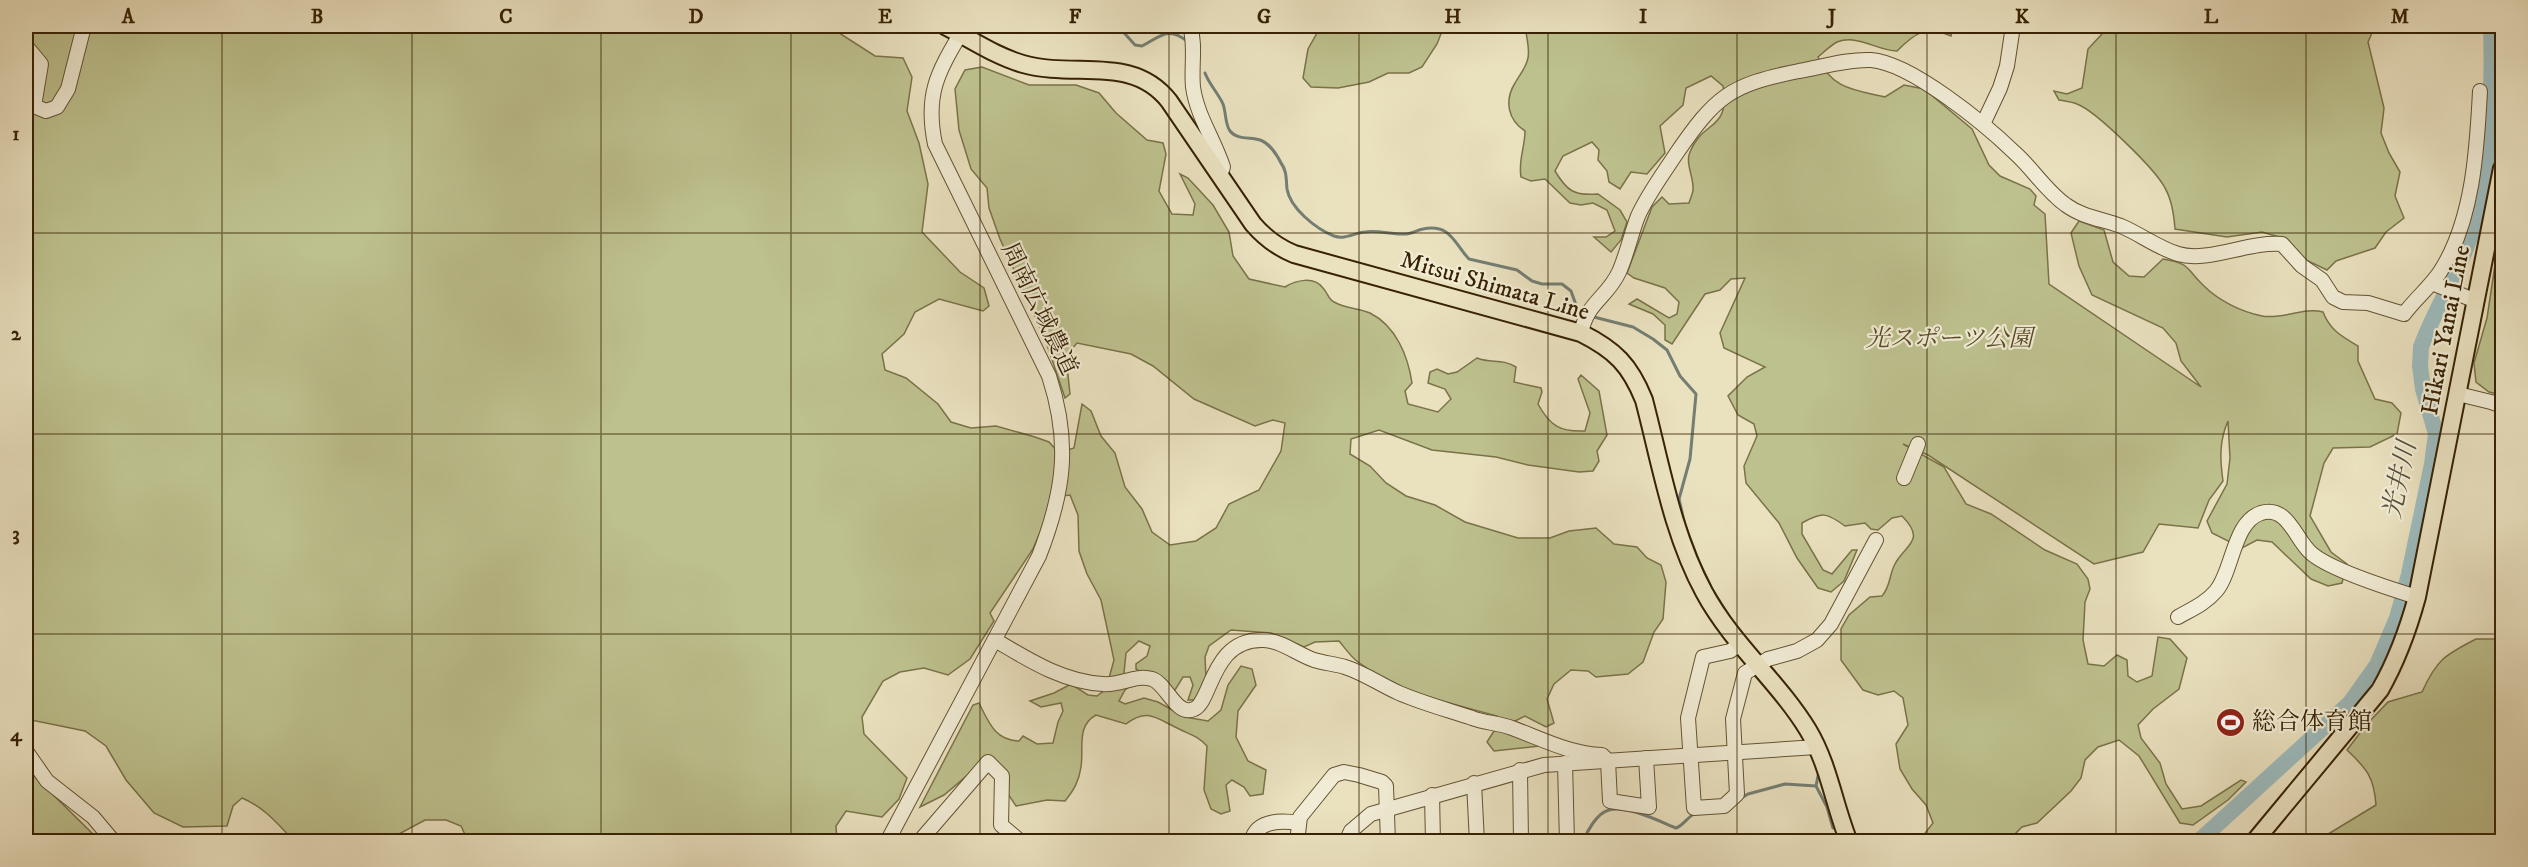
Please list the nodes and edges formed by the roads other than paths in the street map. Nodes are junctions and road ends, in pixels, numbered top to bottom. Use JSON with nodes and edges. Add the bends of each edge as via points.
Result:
{"nodes":[{"id":1,"x":84,"y":26,"type":"edge"},
{"id":2,"x":1190,"y":26,"type":"edge"},
{"id":3,"x":2013,"y":26,"type":"edge"},
{"id":4,"x":957,"y":28,"type":"edge"},
{"id":5,"x":26,"y":46,"type":"edge"},
{"id":6,"x":2480,"y":91,"type":"dead end"},
{"id":7,"x":1983,"y":124,"type":"junction"},
{"id":8,"x":2502,"y":168,"type":"edge"},
{"id":9,"x":1220,"y":175,"type":"junction"},
{"id":10,"x":2440,"y":287,"type":"junction"},
{"id":11,"x":2476,"y":301,"type":"junction"},
{"id":12,"x":1581,"y":333,"type":"junction"},
{"id":13,"x":2458,"y":394,"type":"junction"},
{"id":14,"x":2502,"y":406,"type":"edge"},
{"id":15,"x":1918,"y":444,"type":"dead end"},
{"id":16,"x":1904,"y":478,"type":"dead end"},
{"id":17,"x":1876,"y":540,"type":"dead end"},
{"id":18,"x":2408,"y":594,"type":"junction"},
{"id":19,"x":2178,"y":617,"type":"dead end"},
{"id":20,"x":995,"y":640,"type":"junction"},
{"id":21,"x":1739,"y":645,"type":"junction"},
{"id":22,"x":1758,"y":668,"type":"junction"},
{"id":23,"x":1817,"y":747,"type":"junction"},
{"id":24,"x":26,"y":751,"type":"edge"},
{"id":25,"x":1735,"y":753,"type":"junction"},
{"id":26,"x":1691,"y":756,"type":"junction"},
{"id":27,"x":1646,"y":758,"type":"junction"},
{"id":28,"x":1608,"y":761,"type":"junction"},
{"id":29,"x":1565,"y":763,"type":"junction"},
{"id":30,"x":1520,"y":770,"type":"junction"},
{"id":31,"x":1474,"y":783,"type":"junction"},
{"id":32,"x":1432,"y":795,"type":"junction"},
{"id":33,"x":1387,"y":809,"type":"junction"},
{"id":34,"x":1299,"y":823,"type":"junction"},
{"id":35,"x":1847,"y":841,"type":"edge"},
{"id":36,"x":114,"y":842,"type":"edge"},
{"id":37,"x":887,"y":842,"type":"edge"},
{"id":38,"x":919,"y":842,"type":"edge"},
{"id":39,"x":1021,"y":842,"type":"edge"},
{"id":40,"x":1251,"y":842,"type":"edge"},
{"id":41,"x":1297,"y":842,"type":"edge"},
{"id":42,"x":1346,"y":842,"type":"edge"},
{"id":43,"x":1388,"y":842,"type":"edge"},
{"id":44,"x":1433,"y":842,"type":"edge"},
{"id":45,"x":1477,"y":842,"type":"edge"},
{"id":46,"x":1521,"y":842,"type":"edge"},
{"id":47,"x":1567,"y":842,"type":"edge"},
{"id":48,"x":2254,"y":842,"type":"edge"}],
"edges":[{"from":1,"to":5,"type":"street","via":[[68,89],[57,107],[46,111],[34,106],[41,64]]},
{"from":2,"to":9,"type":"street","via":[[1193,88],[1204,127],[1223,167]]},
{"from":3,"to":7,"type":"street","via":[[2004,77]]},
{"from":4,"to":9,"type":"main road","name":"Mitsui Shimata Line","via":[[1001,56],[1040,69],[1109,71],[1143,78],[1164,95]]},
{"from":4,"to":20,"type":"street","name":"周南広域農道","via":[[931,98],[935,144],[1049,376],[1062,434],[1060,490],[1051,525]]},
{"from":6,"to":10,"type":"street","via":[[2465,211]]},
{"from":7,"to":10,"type":"street","via":[[2065,204],[2180,254],[2194,256],[2249,245],[2282,244],[2322,280],[2333,297],[2404,314]]},
{"from":7,"to":12,"type":"street","via":[[1909,72],[1870,60],[1784,74],[1747,83],[1727,93],[1689,135],[1653,189],[1639,213],[1618,272],[1610,287],[1588,310]]},
{"from":8,"to":11,"type":"main road","name":"Hikari Yanai Line"},
{"from":9,"to":12,"type":"main road","name":"Mitsui Shimata Line","via":[[1266,239],[1294,254]]},
{"from":10,"to":11,"type":"street"},
{"from":11,"to":13,"type":"main road","name":"Hikari Yanai Line"},
{"from":12,"to":21,"type":"main road","name":"Mitsui Shimata Line","via":[[1618,356],[1637,382],[1687,558],[1704,593]]},
{"from":13,"to":14,"type":"street"},
{"from":13,"to":18,"type":"main road","name":"Hikari Yanai Line"},
{"from":15,"to":16,"type":"street"},
{"from":17,"to":22,"type":"street","via":[[1831,624],[1817,640],[1797,651],[1768,659]]},
{"from":18,"to":19,"type":"street","via":[[2322,560],[2306,548],[2282,516],[2259,513],[2242,531],[2217,589],[2205,602]]},
{"from":18,"to":48,"type":"main road","name":"Hikari Yanai Line","via":[[2408,632],[2380,690]]},
{"from":20,"to":28,"type":"street","via":[[1062,676],[1101,684],[1140,678],[1156,680],[1176,704],[1192,710],[1197,708],[1223,659],[1236,648],[1263,640],[1275,642],[1317,661],[1345,667],[1401,694],[1511,728],[1548,744],[1585,755],[1602,755]]},
{"from":20,"to":37,"type":"street","name":"周南広域農道"},
{"from":21,"to":22,"type":"main road","name":"Mitsui Shimata Line"},
{"from":21,"to":26,"type":"street","via":[[1703,657],[1688,718]]},
{"from":22,"to":23,"type":"main road","name":"Mitsui Shimata Line","via":[[1801,720]]},
{"from":22,"to":25,"type":"street","via":[[1745,673],[1733,719]]},
{"from":23,"to":25,"type":"street"},
{"from":23,"to":35,"type":"main road","name":"Mitsui Shimata Line"},
{"from":24,"to":36,"type":"street","via":[[47,781],[93,817]]},
{"from":25,"to":26,"type":"street"},
{"from":25,"to":26,"type":"street","via":[[1737,794],[1724,806],[1694,808]]},
{"from":26,"to":27,"type":"street"},
{"from":27,"to":28,"type":"street"},
{"from":27,"to":28,"type":"street","via":[[1649,807],[1610,801]]},
{"from":28,"to":29,"type":"street"},
{"from":29,"to":30,"type":"street"},
{"from":29,"to":47,"type":"street"},
{"from":30,"to":31,"type":"street"},
{"from":30,"to":46,"type":"street"},
{"from":31,"to":32,"type":"street"},
{"from":31,"to":45,"type":"street"},
{"from":32,"to":33,"type":"street"},
{"from":32,"to":44,"type":"street"},
{"from":33,"to":34,"type":"street","via":[[1386,786],[1382,782],[1344,772],[1334,775],[1310,802]]},
{"from":33,"to":42,"type":"street","via":[[1362,820]]},
{"from":33,"to":43,"type":"street"},
{"from":34,"to":40,"type":"street","via":[[1273,821],[1252,835]]},
{"from":34,"to":41,"type":"street"},
{"from":38,"to":39,"type":"street","via":[[988,762],[1002,776],[1001,825]]}]}
